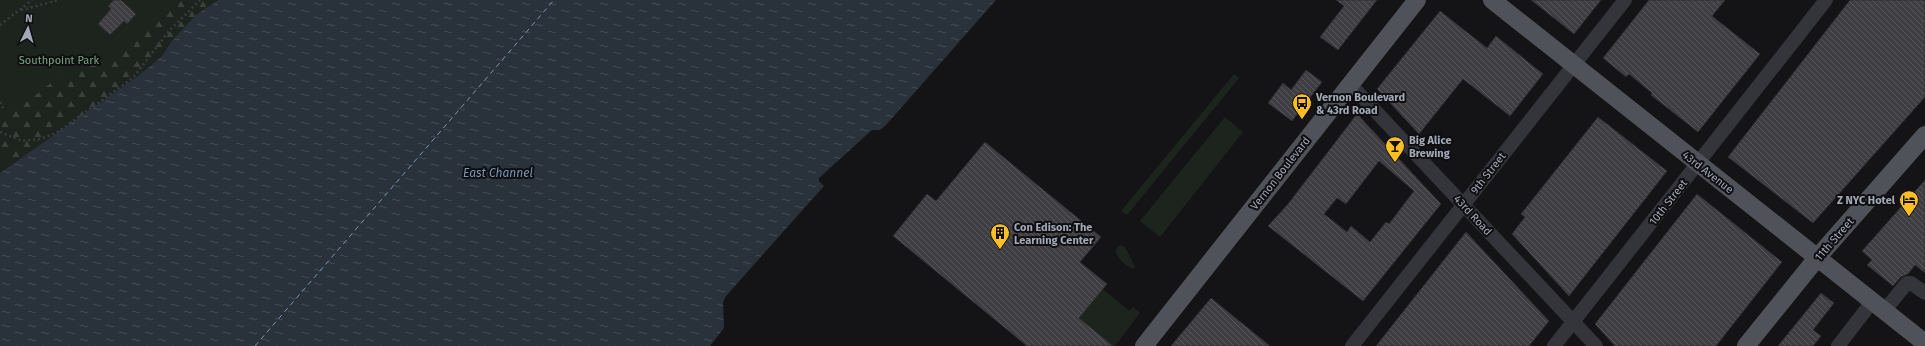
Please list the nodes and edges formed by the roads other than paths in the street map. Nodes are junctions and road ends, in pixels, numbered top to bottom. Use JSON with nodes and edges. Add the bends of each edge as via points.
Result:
{"nodes":[{"id":1,"x":1417,"y":0,"type":"edge"},
{"id":2,"x":1492,"y":0,"type":"edge"},
{"id":3,"x":1625,"y":0,"type":"edge"},
{"id":4,"x":1826,"y":0,"type":"edge"},
{"id":5,"x":1573,"y":66,"type":"junction"},
{"id":6,"x":1350,"y":84,"type":"junction"},
{"id":7,"x":1925,"y":135,"type":"edge"},
{"id":8,"x":1698,"y":164,"type":"junction"},
{"id":9,"x":1463,"y":204,"type":"junction"},
{"id":10,"x":1817,"y":258,"type":"junction"},
{"id":11,"x":1925,"y":293,"type":"edge"},
{"id":12,"x":1878,"y":306,"type":"junction"},
{"id":13,"x":1573,"y":322,"type":"junction"},
{"id":14,"x":1925,"y":343,"type":"edge"},
{"id":15,"x":1144,"y":346,"type":"edge"},
{"id":16,"x":1352,"y":346,"type":"edge"},
{"id":17,"x":1554,"y":346,"type":"edge"},
{"id":18,"x":1596,"y":346,"type":"edge"},
{"id":19,"x":1746,"y":346,"type":"edge"},
{"id":20,"x":1838,"y":346,"type":"edge"}],
"edges":[{"from":1,"to":6,"type":"main road","name":"Vernon Boulevard"},
{"from":2,"to":5,"type":"main road","name":"43rd Avenue"},
{"from":3,"to":5,"type":"street","name":"9th Street"},
{"from":4,"to":8,"type":"street","name":"10th Street"},
{"from":5,"to":8,"type":"main road","name":"43rd Avenue"},
{"from":5,"to":9,"type":"street","name":"9th Street"},
{"from":6,"to":9,"type":"street","name":"43rd Road"},
{"from":6,"to":15,"type":"main road","name":"Vernon Boulevard"},
{"from":7,"to":10,"type":"main road","name":"11th Street"},
{"from":8,"to":10,"type":"main road","name":"43rd Avenue"},
{"from":8,"to":13,"type":"street","name":"10th Street"},
{"from":9,"to":13,"type":"street","name":"43rd Road"},
{"from":9,"to":16,"type":"street","name":"9th Street"},
{"from":10,"to":12,"type":"main road","name":"43rd Avenue"},
{"from":10,"to":19,"type":"main road","name":"11th Street"},
{"from":11,"to":12,"type":"street","via":[[1911,283],[1906,283]]},
{"from":12,"to":14,"type":"main road","name":"43rd Avenue"},
{"from":12,"to":20,"type":"street"},
{"from":13,"to":17,"type":"street","name":"10th Street"},
{"from":13,"to":18,"type":"street","name":"43rd Road"}]}
